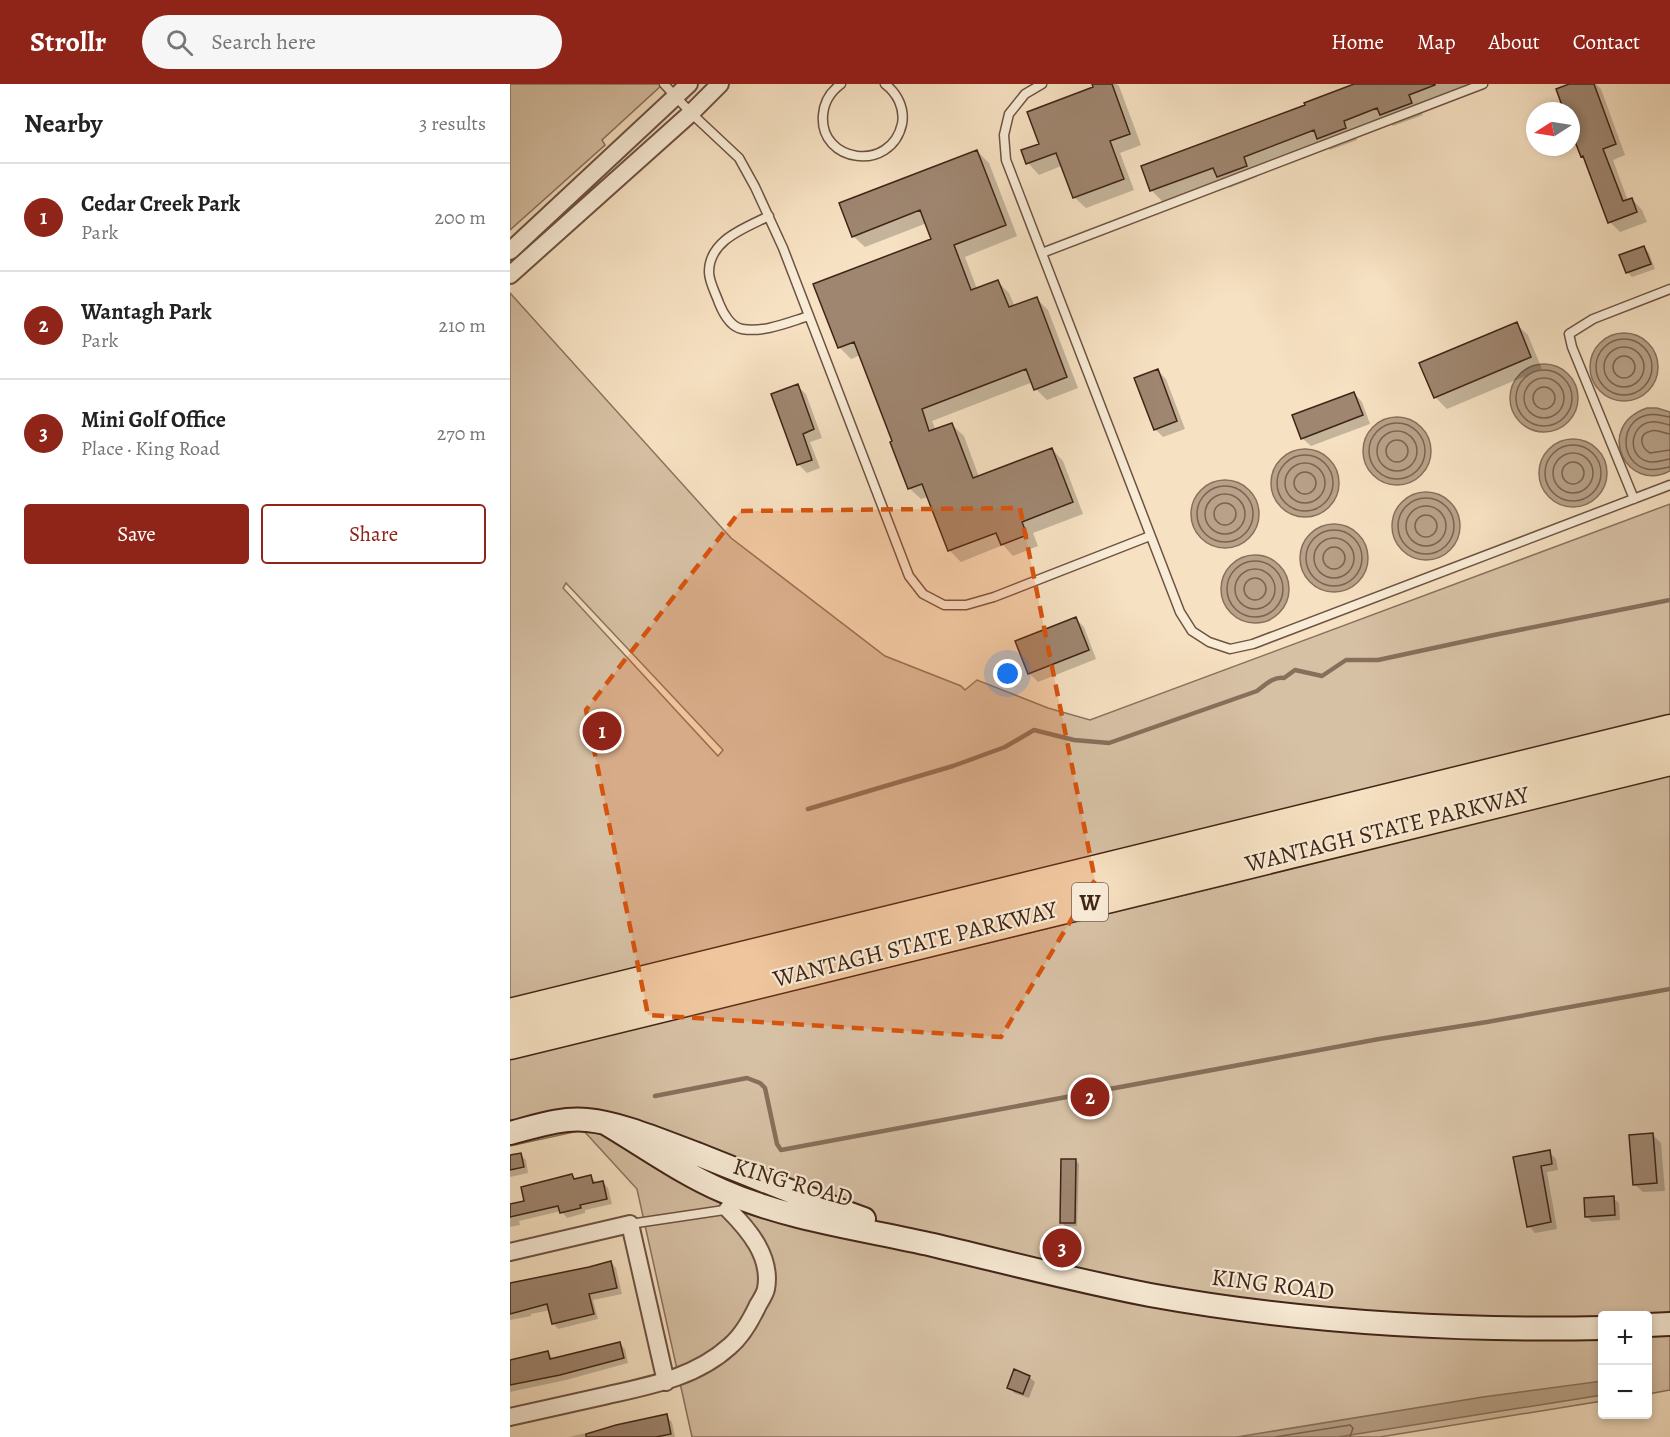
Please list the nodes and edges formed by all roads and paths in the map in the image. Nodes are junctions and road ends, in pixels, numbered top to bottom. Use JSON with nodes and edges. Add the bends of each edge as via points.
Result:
{"nodes":[{"id":1,"x":664,"y":84,"type":"edge"},
{"id":2,"x":688,"y":84,"type":"edge"},
{"id":3,"x":720,"y":84,"type":"edge"},
{"id":4,"x":839,"y":84,"type":"edge"},
{"id":5,"x":885,"y":84,"type":"edge"},
{"id":6,"x":1042,"y":84,"type":"edge"},
{"id":7,"x":1483,"y":84,"type":"edge"},
{"id":8,"x":676,"y":97,"type":"junction"},
{"id":9,"x":691,"y":113,"type":"junction"},
{"id":10,"x":769,"y":216,"type":"junction"},
{"id":11,"x":510,"y":251,"type":"edge"},
{"id":12,"x":1042,"y":253,"type":"junction"},
{"id":13,"x":510,"y":275,"type":"edge"},
{"id":14,"x":1670,"y":289,"type":"edge"},
{"id":15,"x":809,"y":316,"type":"junction"},
{"id":16,"x":1670,"y":485,"type":"edge"},
{"id":17,"x":1634,"y":499,"type":"junction"},
{"id":18,"x":1150,"y":536,"type":"junction"},
{"id":19,"x":1670,"y":730,"type":"edge"},
{"id":20,"x":1670,"y":760,"type":"edge"},
{"id":21,"x":510,"y":1014,"type":"edge"},
{"id":22,"x":510,"y":1044,"type":"edge"},
{"id":23,"x":607,"y":1124,"type":"junction"},
{"id":24,"x":510,"y":1133,"type":"edge"},
{"id":25,"x":762,"y":1205,"type":"junction"},
{"id":26,"x":728,"y":1209,"type":"junction"},
{"id":27,"x":630,"y":1224,"type":"junction"},
{"id":28,"x":942,"y":1247,"type":"junction"},
{"id":29,"x":510,"y":1252,"type":"edge"},
{"id":30,"x":1670,"y":1324,"type":"edge"},
{"id":31,"x":1652,"y":1325,"type":"edge"},
{"id":32,"x":1598,"y":1328,"type":"edge"},
{"id":33,"x":666,"y":1382,"type":"junction"},
{"id":34,"x":510,"y":1417,"type":"edge"}],
"edges":[{"from":1,"to":8,"type":"lane"},
{"from":2,"to":8,"type":"street"},
{"from":3,"to":9,"type":"street"},
{"from":4,"to":5,"type":"lane","via":[[824,106],[826,132],[832,143],[856,157],[882,152],[900,133],[901,106],[896,94]]},
{"from":6,"to":12,"type":"lane","via":[[1025,94],[1010,114],[1004,135],[1006,160]]},
{"from":7,"to":12,"type":"lane"},
{"from":8,"to":9,"type":"lane"},
{"from":8,"to":11,"type":"street"},
{"from":9,"to":10,"type":"lane","via":[[739,158]]},
{"from":9,"to":13,"type":"street"},
{"from":10,"to":15,"type":"lane"},
{"from":10,"to":15,"type":"lane","via":[[719,245],[711,259],[709,274],[721,308],[739,329],[756,330]]},
{"from":12,"to":18,"type":"lane"},
{"from":14,"to":17,"type":"lane","via":[[1593,319],[1569,334]]},
{"from":15,"to":18,"type":"lane","via":[[909,576],[923,594],[944,605],[966,605]]},
{"from":16,"to":17,"type":"lane"},
{"from":17,"to":18,"type":"lane","via":[[1230,650],[1192,631],[1180,612]]},
{"from":19,"to":21,"type":"highway","name":"WANTAGH STATE PARKWAY","number":"W"},
{"from":20,"to":22,"type":"highway","name":"WANTAGH STATE PARKWAY","number":"W"},
{"from":23,"to":24,"type":"street","name":"KING ROAD","via":[[585,1119]]},
{"from":23,"to":25,"type":"street","name":"KING ROAD","via":[[712,1186]]},
{"from":23,"to":28,"type":"street","name":"KING ROAD"},
{"from":25,"to":26,"type":"lane"},
{"from":25,"to":28,"type":"street","name":"KING ROAD"},
{"from":26,"to":27,"type":"lane"},
{"from":26,"to":33,"type":"street","via":[[758,1246],[767,1273],[766,1290],[751,1321],[730,1346],[699,1367]]},
{"from":27,"to":29,"type":"street"},
{"from":27,"to":33,"type":"street"},
{"from":28,"to":32,"type":"street","name":"KING ROAD","via":[[1150,1295],[1293,1315],[1426,1326]]},
{"from":30,"to":31,"type":"street"},
{"from":33,"to":34,"type":"street"}]}
